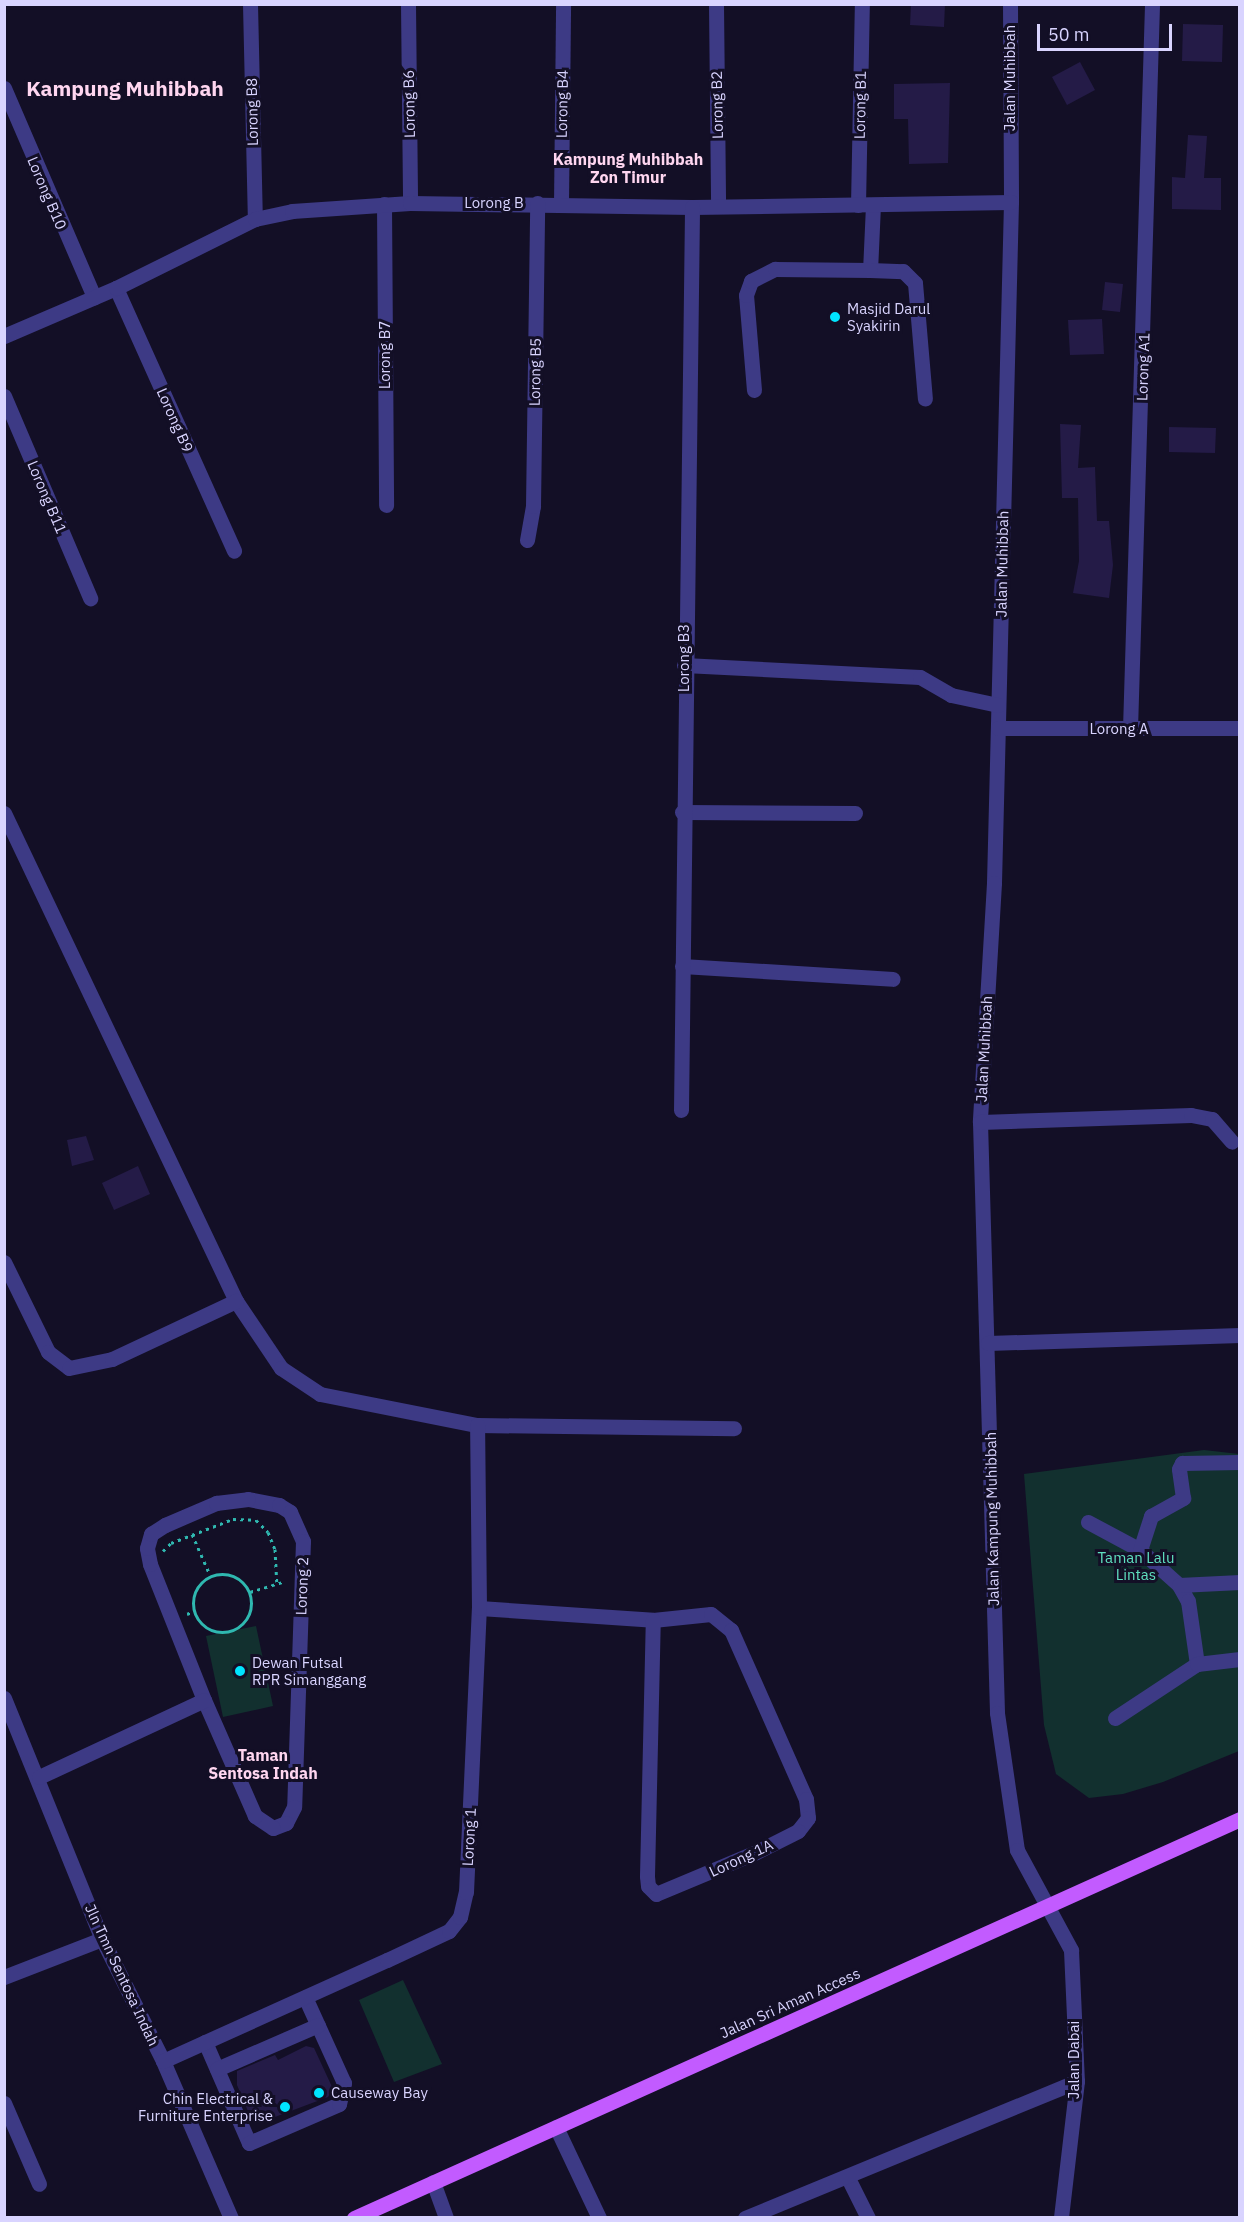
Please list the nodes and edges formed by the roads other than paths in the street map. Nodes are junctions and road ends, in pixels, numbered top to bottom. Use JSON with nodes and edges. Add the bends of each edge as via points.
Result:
{"nodes":[{"id":1,"x":250,"y":4,"type":"edge"},
{"id":2,"x":408,"y":4,"type":"edge"},
{"id":3,"x":563,"y":4,"type":"edge"},
{"id":4,"x":716,"y":4,"type":"edge"},
{"id":5,"x":862,"y":4,"type":"edge"},
{"id":6,"x":1010,"y":4,"type":"edge"},
{"id":7,"x":1152,"y":4,"type":"edge"},
{"id":8,"x":4,"y":88,"type":"edge"},
{"id":9,"x":1011,"y":202,"type":"junction"},
{"id":10,"x":411,"y":203,"type":"junction"},
{"id":11,"x":537,"y":203,"type":"junction"},
{"id":12,"x":384,"y":204,"type":"junction"},
{"id":13,"x":561,"y":204,"type":"junction"},
{"id":14,"x":718,"y":205,"type":"junction"},
{"id":15,"x":866,"y":205,"type":"junction"},
{"id":16,"x":692,"y":207,"type":"junction"},
{"id":17,"x":255,"y":219,"type":"junction"},
{"id":18,"x":870,"y":270,"type":"junction"},
{"id":19,"x":116,"y":288,"type":"junction"},
{"id":20,"x":94,"y":297,"type":"junction"},
{"id":21,"x":4,"y":336,"type":"edge"},
{"id":22,"x":754,"y":390,"type":"dead end"},
{"id":23,"x":4,"y":396,"type":"edge"},
{"id":24,"x":925,"y":399,"type":"dead end"},
{"id":25,"x":386,"y":505,"type":"dead end"},
{"id":26,"x":527,"y":540,"type":"dead end"},
{"id":27,"x":234,"y":551,"type":"dead end"},
{"id":28,"x":90,"y":598,"type":"dead end"},
{"id":29,"x":684,"y":665,"type":"junction"},
{"id":30,"x":998,"y":705,"type":"junction"},
{"id":31,"x":998,"y":728,"type":"junction"},
{"id":32,"x":1239,"y":728,"type":"edge"},
{"id":33,"x":1130,"y":729,"type":"junction"},
{"id":34,"x":682,"y":812,"type":"junction"},
{"id":35,"x":4,"y":813,"type":"edge"},
{"id":36,"x":855,"y":813,"type":"dead end"},
{"id":37,"x":682,"y":966,"type":"junction"},
{"id":38,"x":893,"y":979,"type":"dead end"},
{"id":39,"x":681,"y":1110,"type":"dead end"},
{"id":40,"x":980,"y":1122,"type":"junction"},
{"id":41,"x":1232,"y":1142,"type":"dead end"},
{"id":42,"x":4,"y":1262,"type":"edge"},
{"id":43,"x":236,"y":1300,"type":"junction"},
{"id":44,"x":1239,"y":1335,"type":"edge"},
{"id":45,"x":988,"y":1343,"type":"junction"},
{"id":46,"x":477,"y":1425,"type":"junction"},
{"id":47,"x":734,"y":1428,"type":"dead end"},
{"id":48,"x":1239,"y":1462,"type":"edge"},
{"id":49,"x":1088,"y":1522,"type":"dead end"},
{"id":50,"x":1140,"y":1550,"type":"junction"},
{"id":51,"x":1239,"y":1582,"type":"edge"},
{"id":52,"x":1179,"y":1585,"type":"junction"},
{"id":53,"x":479,"y":1608,"type":"junction"},
{"id":54,"x":653,"y":1620,"type":"junction"},
{"id":55,"x":1239,"y":1659,"type":"edge"},
{"id":56,"x":1197,"y":1664,"type":"junction"},
{"id":57,"x":4,"y":1698,"type":"edge"},
{"id":58,"x":204,"y":1700,"type":"junction"},
{"id":59,"x":1115,"y":1718,"type":"dead end"},
{"id":60,"x":39,"y":1777,"type":"junction"},
{"id":61,"x":1239,"y":1819,"type":"edge"},
{"id":62,"x":1047,"y":1907,"type":"junction"},
{"id":63,"x":102,"y":1939,"type":"junction"},
{"id":64,"x":4,"y":1977,"type":"edge"},
{"id":65,"x":305,"y":1997,"type":"junction"},
{"id":66,"x":318,"y":2025,"type":"junction"},
{"id":67,"x":205,"y":2042,"type":"junction"},
{"id":68,"x":163,"y":2061,"type":"junction"},
{"id":69,"x":217,"y":2069,"type":"junction"},
{"id":70,"x":1077,"y":2081,"type":"junction"},
{"id":71,"x":4,"y":2103,"type":"edge"},
{"id":72,"x":556,"y":2127,"type":"junction"},
{"id":73,"x":848,"y":2178,"type":"junction"},
{"id":74,"x":433,"y":2182,"type":"junction"},
{"id":75,"x":39,"y":2184,"type":"dead end"},
{"id":76,"x":231,"y":2217,"type":"edge"},
{"id":77,"x":354,"y":2217,"type":"edge"},
{"id":78,"x":446,"y":2217,"type":"edge"},
{"id":79,"x":599,"y":2217,"type":"edge"},
{"id":80,"x":745,"y":2217,"type":"edge"},
{"id":81,"x":868,"y":2217,"type":"edge"},
{"id":82,"x":1061,"y":2217,"type":"edge"}],
"edges":[{"from":1,"to":17,"type":"street","name":"Lorong B8"},
{"from":2,"to":10,"type":"street","name":"Lorong B6"},
{"from":3,"to":13,"type":"street","name":"Lorong B4"},
{"from":4,"to":14,"type":"street","name":"Lorong B2"},
{"from":5,"to":15,"type":"street","name":"Lorong B1"},
{"from":6,"to":9,"type":"street","name":"Jalan Muhibbah"},
{"from":7,"to":33,"type":"street","name":"Lorong A1"},
{"from":8,"to":20,"type":"street","name":"Lorong B10"},
{"from":9,"to":15,"type":"street","name":"Lorong B"},
{"from":9,"to":30,"type":"street","name":"Jalan Muhibbah"},
{"from":10,"to":11,"type":"street","name":"Lorong B"},
{"from":10,"to":12,"type":"street","name":"Lorong B"},
{"from":11,"to":13,"type":"street","name":"Lorong B"},
{"from":11,"to":26,"type":"street","name":"Lorong B5","via":[[533,506]]},
{"from":12,"to":17,"type":"street","name":"Lorong B","via":[[319,208]]},
{"from":12,"to":25,"type":"street","name":"Lorong B7"},
{"from":13,"to":16,"type":"street","name":"Lorong B"},
{"from":14,"to":15,"type":"street","name":"Lorong B"},
{"from":14,"to":16,"type":"street","name":"Lorong B"},
{"from":15,"to":18,"type":"street","name":"Lorong B1"},
{"from":16,"to":29,"type":"street","name":"Lorong B3"},
{"from":17,"to":19,"type":"street","name":"Lorong B"},
{"from":18,"to":22,"type":"street","via":[[775,269],[751,280],[746,295]]},
{"from":18,"to":24,"type":"street","via":[[903,271],[913,278]]},
{"from":19,"to":20,"type":"street","name":"Lorong B"},
{"from":19,"to":27,"type":"street","name":"Lorong B9"},
{"from":20,"to":21,"type":"street","name":"Lorong B"},
{"from":23,"to":28,"type":"street","name":"Lorong B11"},
{"from":29,"to":30,"type":"street","via":[[920,677],[951,695]]},
{"from":29,"to":34,"type":"street","name":"Lorong B3"},
{"from":30,"to":31,"type":"street","name":"Jalan Muhibbah"},
{"from":31,"to":33,"type":"street","name":"Lorong A"},
{"from":31,"to":40,"type":"street","name":"Jalan Muhibbah","via":[[994,883]]},
{"from":32,"to":33,"type":"street","name":"Lorong A"},
{"from":34,"to":36,"type":"street"},
{"from":34,"to":37,"type":"street","name":"Lorong B3"},
{"from":35,"to":43,"type":"street"},
{"from":37,"to":38,"type":"street"},
{"from":37,"to":39,"type":"street","name":"Lorong B3"},
{"from":40,"to":41,"type":"street","via":[[1191,1115],[1212,1119]]},
{"from":40,"to":45,"type":"street","name":"Jalan Kampung Muhibbah"},
{"from":42,"to":43,"type":"street","via":[[48,1352],[69,1368],[112,1359]]},
{"from":43,"to":46,"type":"street","via":[[281,1368],[320,1394]]},
{"from":44,"to":45,"type":"street"},
{"from":45,"to":62,"type":"street","name":"Jalan Kampung Muhibbah","via":[[997,1713],[1017,1850]]},
{"from":46,"to":47,"type":"street"},
{"from":46,"to":53,"type":"street","name":"Lorong 1"},
{"from":48,"to":50,"type":"street","via":[[1182,1463],[1179,1469],[1183,1498],[1151,1516]]},
{"from":49,"to":50,"type":"street"},
{"from":50,"to":52,"type":"street"},
{"from":51,"to":52,"type":"street"},
{"from":52,"to":56,"type":"street","via":[[1188,1601]]},
{"from":53,"to":54,"type":"street","name":"Lorong 1A"},
{"from":53,"to":65,"type":"street","name":"Lorong 1","via":[[466,1892],[460,1917],[449,1930]]},
{"from":54,"to":54,"type":"street","name":"Lorong 1A","via":[[711,1614],[731,1630],[809,1810],[804,1827],[798,1831],[656,1893],[648,1886],[647,1876]]},
{"from":55,"to":56,"type":"street"},
{"from":56,"to":59,"type":"street"},
{"from":57,"to":60,"type":"street","name":"Jln Tmn Sentosa Indah"},
{"from":58,"to":58,"type":"street","name":"Lorong 2","via":[[255,1816],[273,1828],[286,1823],[294,1807],[303,1541],[297,1522],[279,1505],[248,1499],[216,1503],[151,1534],[147,1548]]},
{"from":58,"to":60,"type":"street"},
{"from":60,"to":63,"type":"street","name":"Jln Tmn Sentosa Indah"},
{"from":61,"to":62,"type":"main road","name":"Jalan Sri Aman Access"},
{"from":62,"to":70,"type":"street","name":"Jalan Dabai","via":[[1071,1950]]},
{"from":62,"to":72,"type":"main road","name":"Jalan Sri Aman Access"},
{"from":63,"to":64,"type":"street"},
{"from":63,"to":68,"type":"street","name":"Jln Tmn Sentosa Indah"},
{"from":65,"to":66,"type":"street"},
{"from":65,"to":67,"type":"street","name":"Lorong 1"},
{"from":66,"to":69,"type":"street"},
{"from":66,"to":69,"type":"street","via":[[344,2083],[339,2104],[249,2143]]},
{"from":67,"to":68,"type":"street","name":"Lorong 1"},
{"from":67,"to":69,"type":"street"},
{"from":68,"to":76,"type":"street","name":"Jln Tmn Sentosa Indah"},
{"from":70,"to":73,"type":"street"},
{"from":70,"to":82,"type":"street","name":"Jalan Dabai"},
{"from":71,"to":75,"type":"street"},
{"from":72,"to":74,"type":"main road","name":"Jalan Sri Aman Access"},
{"from":72,"to":79,"type":"street"},
{"from":73,"to":80,"type":"street"},
{"from":73,"to":81,"type":"street"},
{"from":74,"to":77,"type":"main road","name":"Jalan Sri Aman Access"},
{"from":74,"to":78,"type":"street"}]}
